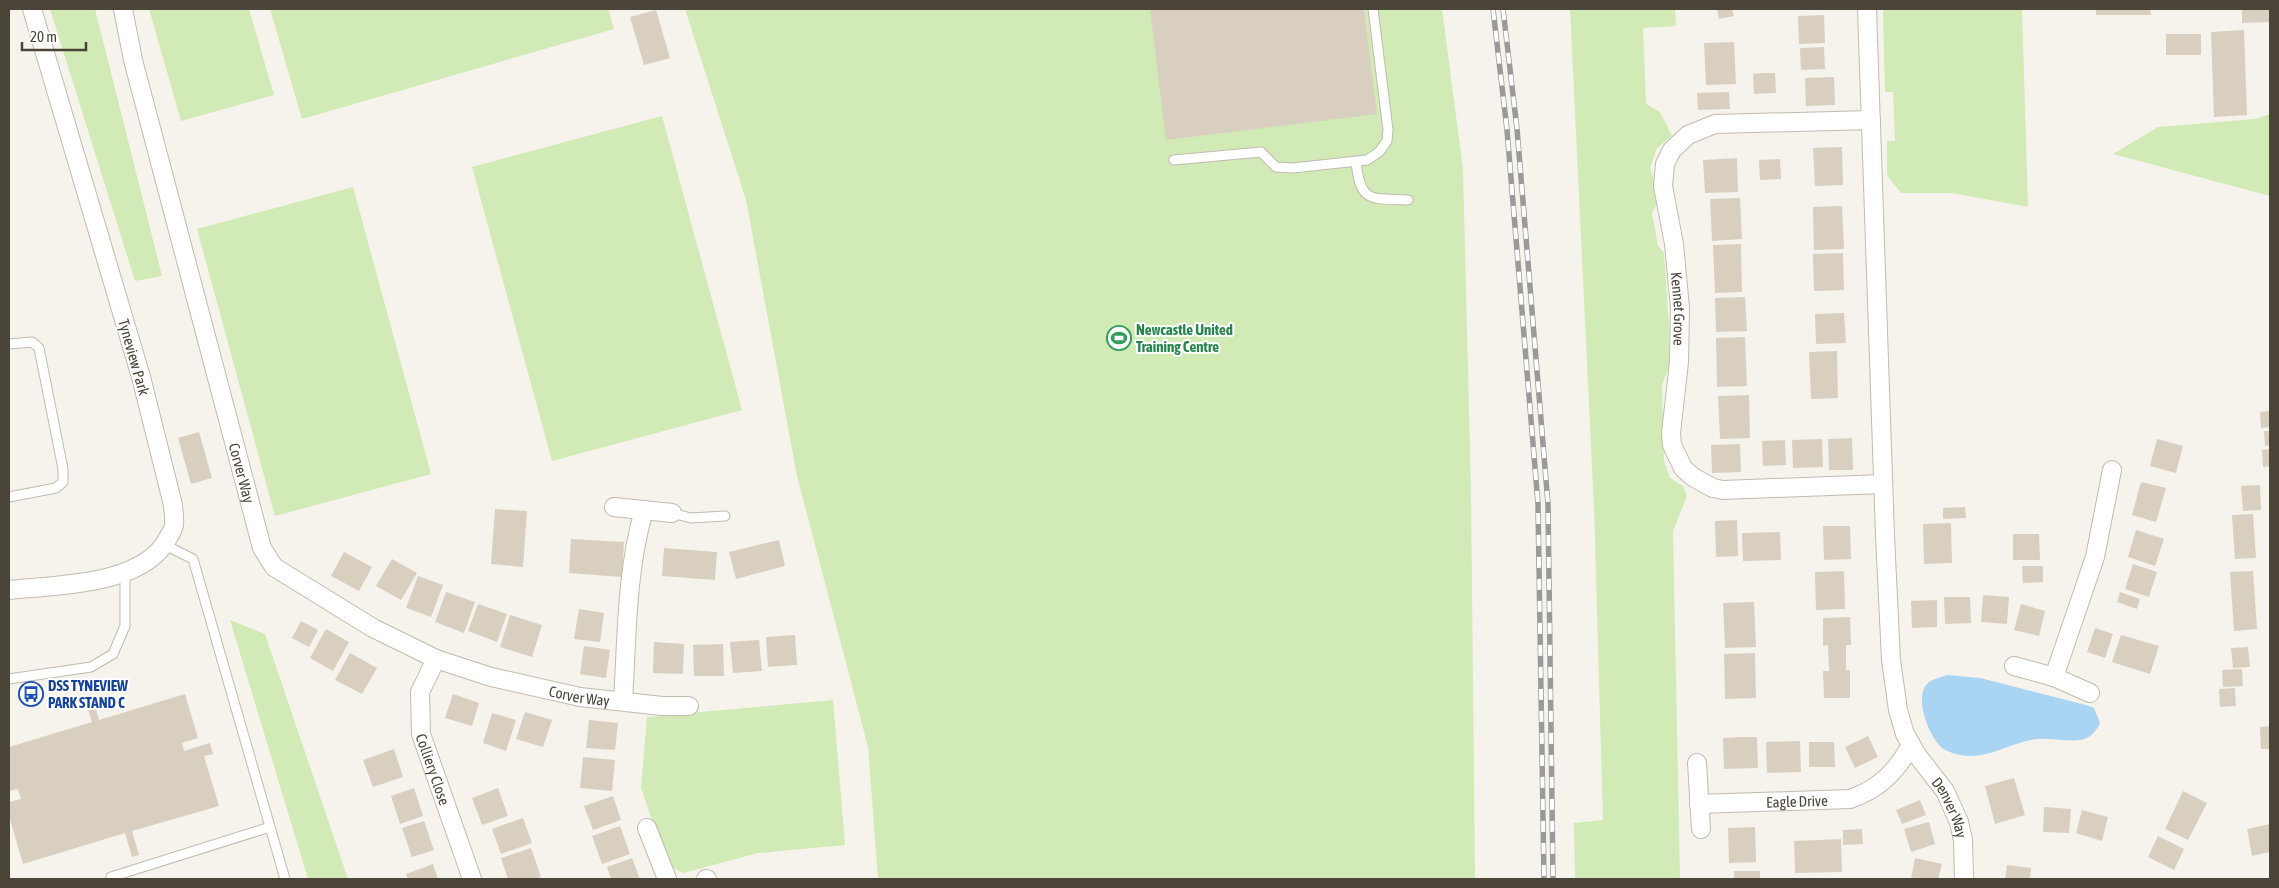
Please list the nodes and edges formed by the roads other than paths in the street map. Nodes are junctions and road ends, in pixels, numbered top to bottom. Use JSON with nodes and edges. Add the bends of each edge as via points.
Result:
{"nodes":[{"id":1,"x":32,"y":9,"type":"edge"},
{"id":2,"x":122,"y":9,"type":"edge"},
{"id":3,"x":1373,"y":9,"type":"edge"},
{"id":4,"x":1867,"y":9,"type":"edge"},
{"id":5,"x":1871,"y":120,"type":"junction"},
{"id":6,"x":1174,"y":160,"type":"dead end"},
{"id":7,"x":1356,"y":161,"type":"junction"},
{"id":8,"x":1408,"y":200,"type":"dead end"},
{"id":9,"x":9,"y":344,"type":"edge"},
{"id":10,"x":2112,"y":470,"type":"dead end"},
{"id":11,"x":1883,"y":484,"type":"junction"},
{"id":12,"x":9,"y":497,"type":"edge"},
{"id":13,"x":614,"y":507,"type":"dead end"},
{"id":14,"x":644,"y":510,"type":"junction"},
{"id":15,"x":672,"y":512,"type":"joint"},
{"id":16,"x":725,"y":516,"type":"dead end"},
{"id":17,"x":165,"y":545,"type":"junction"},
{"id":18,"x":125,"y":574,"type":"junction"},
{"id":19,"x":9,"y":590,"type":"edge"},
{"id":20,"x":436,"y":659,"type":"junction"},
{"id":21,"x":2014,"y":666,"type":"dead end"},
{"id":22,"x":2054,"y":677,"type":"junction"},
{"id":23,"x":9,"y":679,"type":"edge"},
{"id":24,"x":2090,"y":693,"type":"dead end"},
{"id":25,"x":623,"y":702,"type":"junction"},
{"id":26,"x":689,"y":706,"type":"dead end"},
{"id":27,"x":1910,"y":746,"type":"junction"},
{"id":28,"x":1696,"y":763,"type":"dead end"},
{"id":29,"x":1699,"y":804,"type":"junction"},
{"id":30,"x":270,"y":827,"type":"junction"},
{"id":31,"x":647,"y":828,"type":"dead end"},
{"id":32,"x":1701,"y":829,"type":"dead end"},
{"id":33,"x":111,"y":879,"type":"edge"},
{"id":34,"x":285,"y":879,"type":"edge"},
{"id":35,"x":472,"y":879,"type":"edge"},
{"id":36,"x":667,"y":879,"type":"edge"},
{"id":37,"x":1964,"y":879,"type":"edge"}],
"edges":[{"from":1,"to":17,"type":"street","name":"Tyneview Park","via":[[141,377],[164,467],[173,505],[174,526]]},
{"from":2,"to":20,"type":"street","name":"Corver Way","via":[[135,69],[262,548],[274,567],[373,628]]},
{"from":3,"to":7,"type":"lane","via":[[1388,130],[1379,152],[1367,160]]},
{"from":4,"to":5,"type":"street"},
{"from":5,"to":11,"type":"street"},
{"from":5,"to":11,"type":"street","name":"Kennet Grove","via":[[1715,124],[1688,135],[1672,150],[1665,164],[1663,186],[1674,244],[1680,308],[1679,362],[1671,433],[1676,456],[1683,468],[1700,482],[1724,490]]},
{"from":6,"to":7,"type":"lane","via":[[1260,152],[1276,167]]},
{"from":7,"to":8,"type":"lane","via":[[1359,186],[1368,196]]},
{"from":9,"to":12,"type":"lane","via":[[32,342],[39,348],[63,482],[56,488]]},
{"from":10,"to":22,"type":"street","via":[[2095,557]]},
{"from":11,"to":27,"type":"street","via":[[1891,660],[1898,710]]},
{"from":13,"to":14,"type":"street"},
{"from":14,"to":15,"type":"street"},
{"from":14,"to":25,"type":"street","name":"Corver Way","via":[[636,537],[630,584]]},
{"from":15,"to":16,"type":"lane","via":[[691,518]]},
{"from":17,"to":18,"type":"street","name":"Tyneview Park","via":[[152,558]]},
{"from":17,"to":30,"type":"lane","via":[[193,559]]},
{"from":18,"to":19,"type":"street","name":"Tyneview Park"},
{"from":18,"to":23,"type":"lane","via":[[125,626],[114,654],[91,667]]},
{"from":20,"to":25,"type":"street","name":"Corver Way","via":[[491,677],[580,697]]},
{"from":20,"to":35,"type":"street","name":"Colliery Close","via":[[420,692],[421,734]]},
{"from":21,"to":22,"type":"street"},
{"from":22,"to":24,"type":"street"},
{"from":25,"to":26,"type":"street","name":"Corver Way"},
{"from":27,"to":29,"type":"street","name":"Eagle Drive","via":[[1886,780],[1850,799]]},
{"from":27,"to":37,"type":"street","name":"Denver Way","via":[[1945,790],[1959,822],[1964,840]]},
{"from":28,"to":29,"type":"street"},
{"from":29,"to":32,"type":"street"},
{"from":30,"to":33,"type":"lane"},
{"from":30,"to":34,"type":"lane"},
{"from":31,"to":36,"type":"street"}]}
